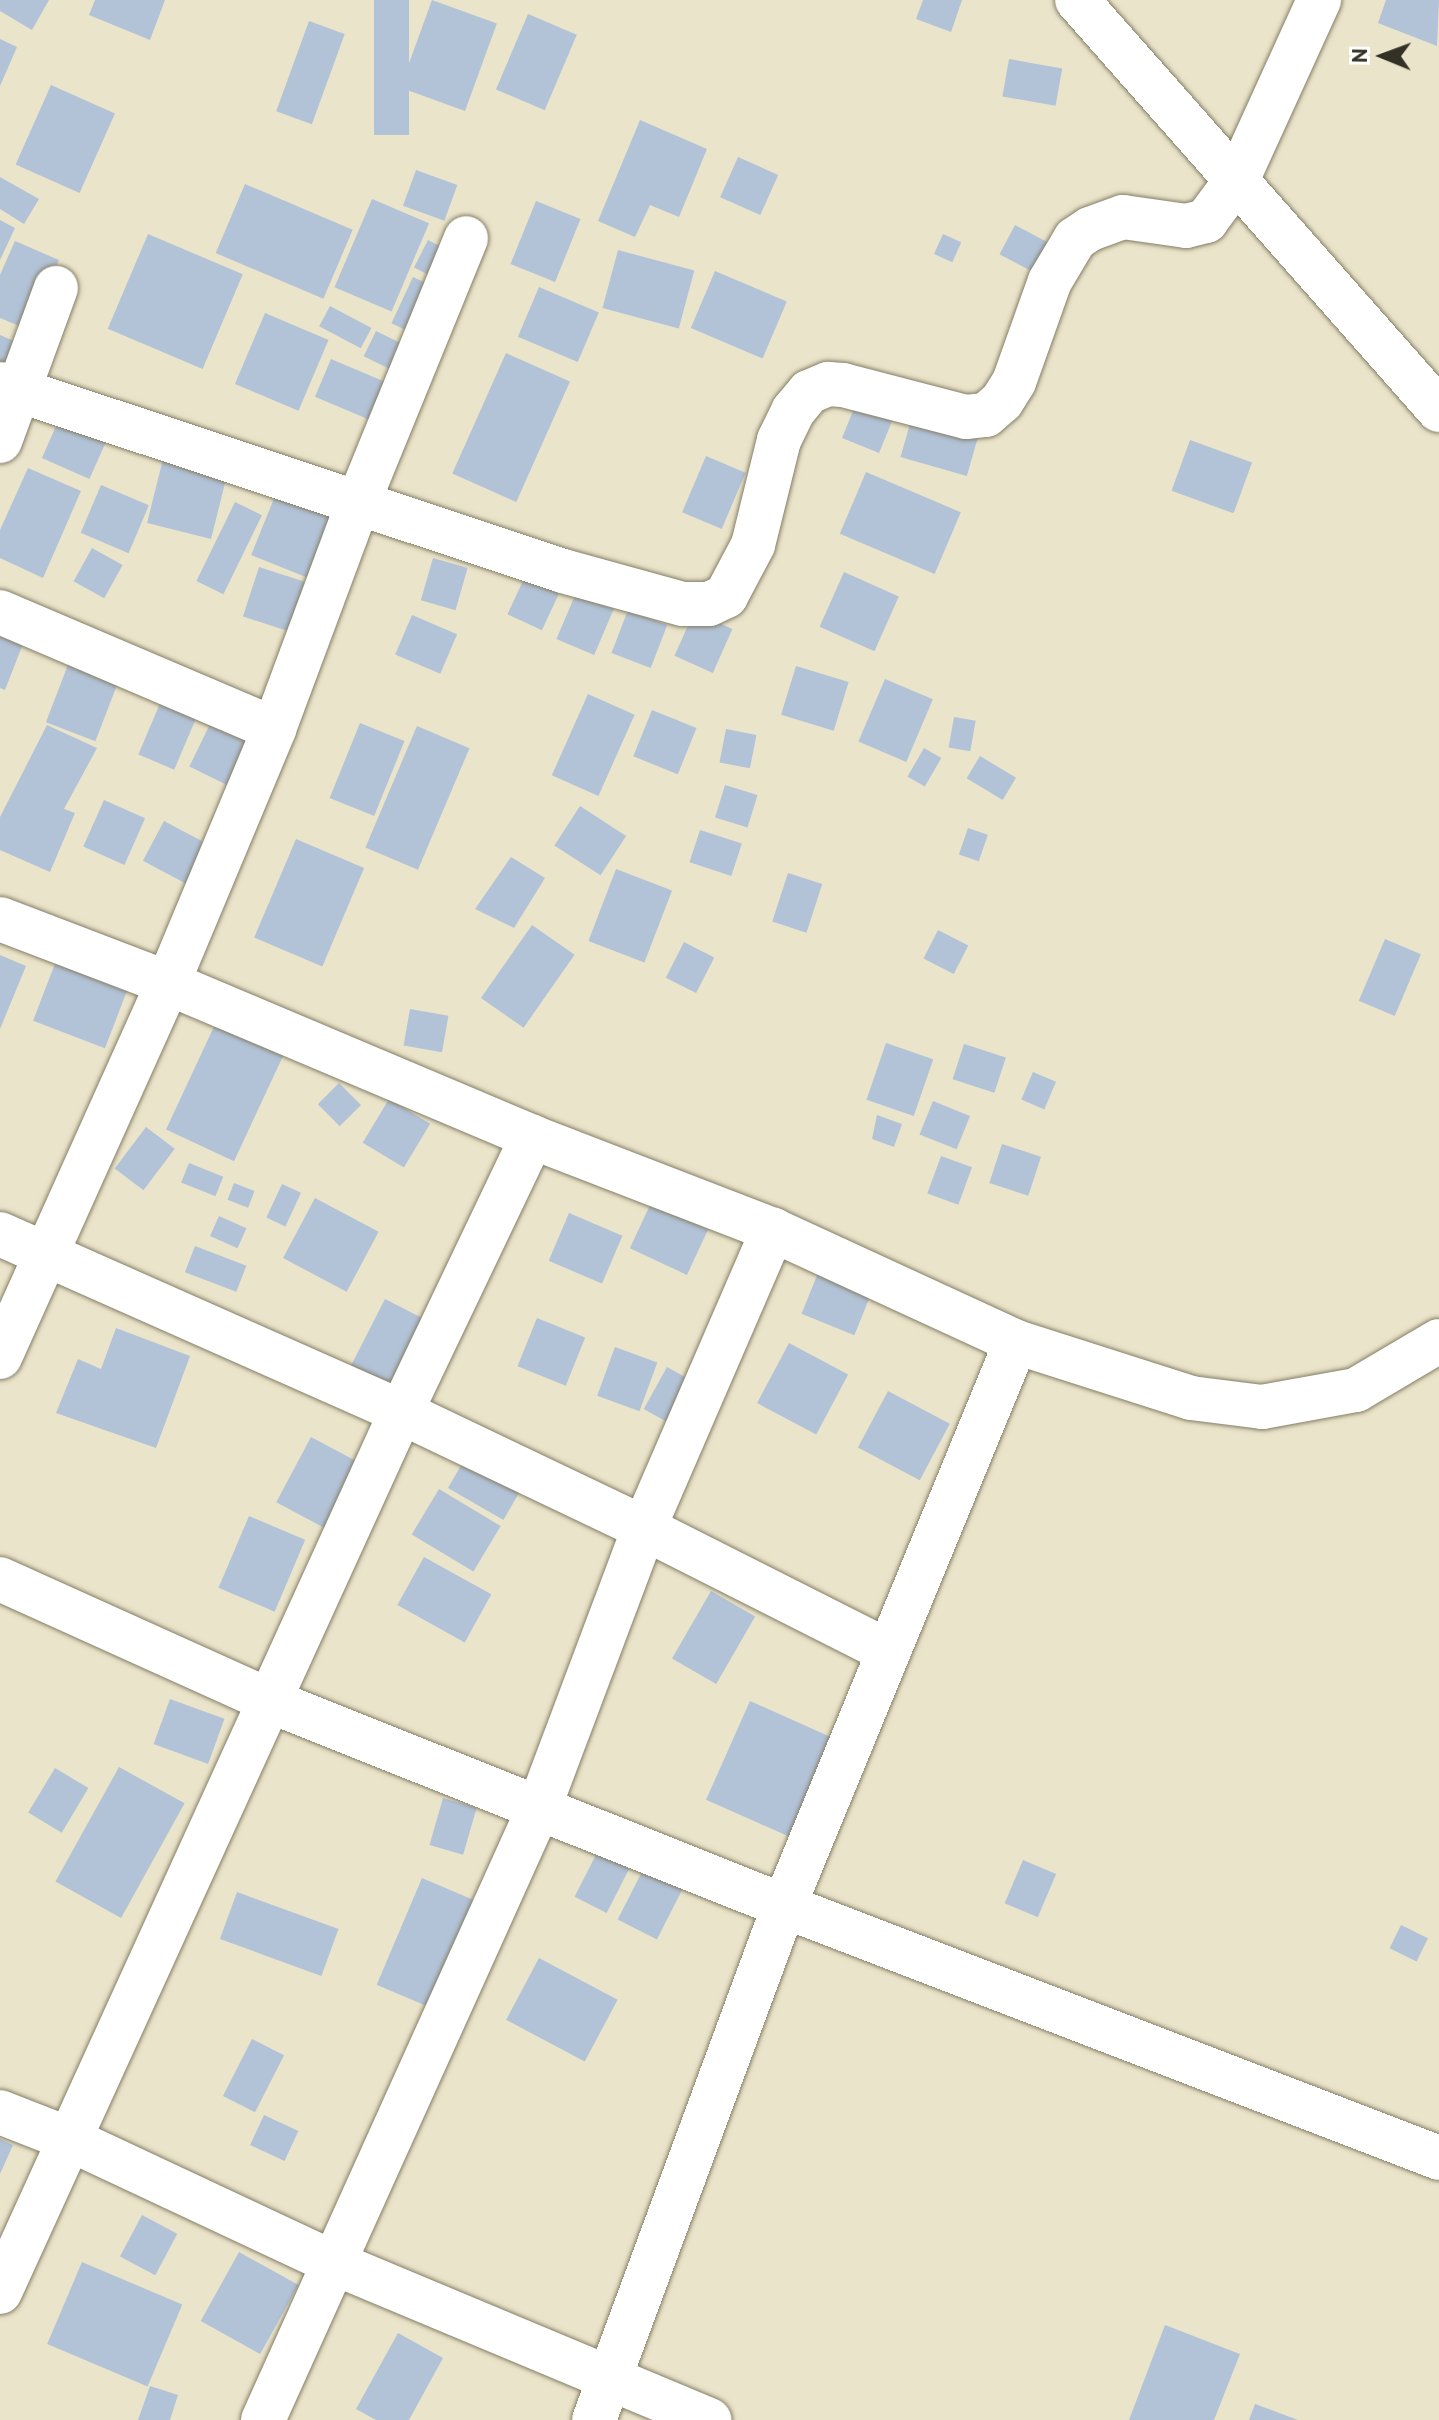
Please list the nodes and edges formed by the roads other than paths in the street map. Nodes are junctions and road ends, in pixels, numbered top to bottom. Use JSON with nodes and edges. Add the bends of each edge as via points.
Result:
{"nodes":[{"id":1,"x":1077,"y":0,"type":"edge"},
{"id":2,"x":1319,"y":0,"type":"edge"},
{"id":3,"x":1238,"y":178,"type":"junction"},
{"id":4,"x":466,"y":238,"type":"dead end"},
{"id":5,"x":56,"y":288,"type":"dead end"},
{"id":6,"x":10,"y":388,"type":"edge"},
{"id":7,"x":1439,"y":410,"type":"edge"},
{"id":8,"x":0,"y":441,"type":"edge"},
{"id":9,"x":358,"y":503,"type":"junction"},
{"id":10,"x":0,"y":612,"type":"edge"},
{"id":11,"x":274,"y":729,"type":"junction"},
{"id":12,"x":0,"y":919,"type":"edge"},
{"id":13,"x":168,"y":983,"type":"junction"},
{"id":14,"x":532,"y":1137,"type":"junction"},
{"id":15,"x":773,"y":1230,"type":"junction"},
{"id":16,"x":0,"y":1234,"type":"edge"},
{"id":17,"x":43,"y":1254,"type":"junction"},
{"id":18,"x":1439,"y":1341,"type":"edge"},
{"id":19,"x":1016,"y":1342,"type":"junction"},
{"id":20,"x":0,"y":1357,"type":"edge"},
{"id":21,"x":401,"y":1412,"type":"junction"},
{"id":22,"x":644,"y":1528,"type":"junction"},
{"id":23,"x":0,"y":1579,"type":"edge"},
{"id":24,"x":886,"y":1650,"type":"junction"},
{"id":25,"x":270,"y":1701,"type":"junction"},
{"id":26,"x":539,"y":1808,"type":"junction"},
{"id":27,"x":784,"y":1906,"type":"junction"},
{"id":28,"x":0,"y":2112,"type":"edge"},
{"id":29,"x":69,"y":2139,"type":"junction"},
{"id":30,"x":1439,"y":2158,"type":"edge"},
{"id":31,"x":334,"y":2263,"type":"junction"},
{"id":32,"x":0,"y":2292,"type":"edge"},
{"id":33,"x":609,"y":2379,"type":"junction"},
{"id":34,"x":263,"y":2420,"type":"edge"},
{"id":35,"x":594,"y":2420,"type":"edge"},
{"id":36,"x":709,"y":2420,"type":"edge"}],
"edges":[{"from":1,"to":3,"type":"street"},
{"from":2,"to":3,"type":"street"},
{"from":3,"to":7,"type":"street"},
{"from":3,"to":9,"type":"street","via":[[1206,221],[1186,226],[1123,217],[1075,239],[1050,281],[1014,382],[986,415],[966,417],[843,385],[828,384],[809,392],[779,440],[753,545],[726,596],[709,604],[683,604],[630,590]]},
{"from":4,"to":9,"type":"street"},
{"from":5,"to":6,"type":"street"},
{"from":6,"to":8,"type":"street"},
{"from":6,"to":9,"type":"street"},
{"from":9,"to":11,"type":"street"},
{"from":10,"to":11,"type":"street"},
{"from":11,"to":13,"type":"street"},
{"from":12,"to":13,"type":"street"},
{"from":13,"to":14,"type":"street"},
{"from":13,"to":17,"type":"street"},
{"from":14,"to":15,"type":"street"},
{"from":14,"to":21,"type":"street"},
{"from":15,"to":19,"type":"street"},
{"from":15,"to":22,"type":"street"},
{"from":16,"to":17,"type":"street"},
{"from":17,"to":20,"type":"street"},
{"from":17,"to":21,"type":"street"},
{"from":18,"to":19,"type":"street","via":[[1356,1390],[1262,1407],[1191,1398]]},
{"from":19,"to":24,"type":"street"},
{"from":21,"to":22,"type":"street"},
{"from":21,"to":25,"type":"street"},
{"from":22,"to":24,"type":"street"},
{"from":22,"to":26,"type":"street"},
{"from":23,"to":25,"type":"street"},
{"from":24,"to":27,"type":"street"},
{"from":25,"to":26,"type":"street"},
{"from":25,"to":29,"type":"street"},
{"from":26,"to":27,"type":"street"},
{"from":26,"to":31,"type":"street"},
{"from":27,"to":30,"type":"street"},
{"from":27,"to":33,"type":"street"},
{"from":28,"to":29,"type":"street"},
{"from":29,"to":31,"type":"street"},
{"from":29,"to":32,"type":"street"},
{"from":31,"to":33,"type":"street"},
{"from":31,"to":34,"type":"street"},
{"from":33,"to":35,"type":"street"},
{"from":33,"to":36,"type":"street"}]}
